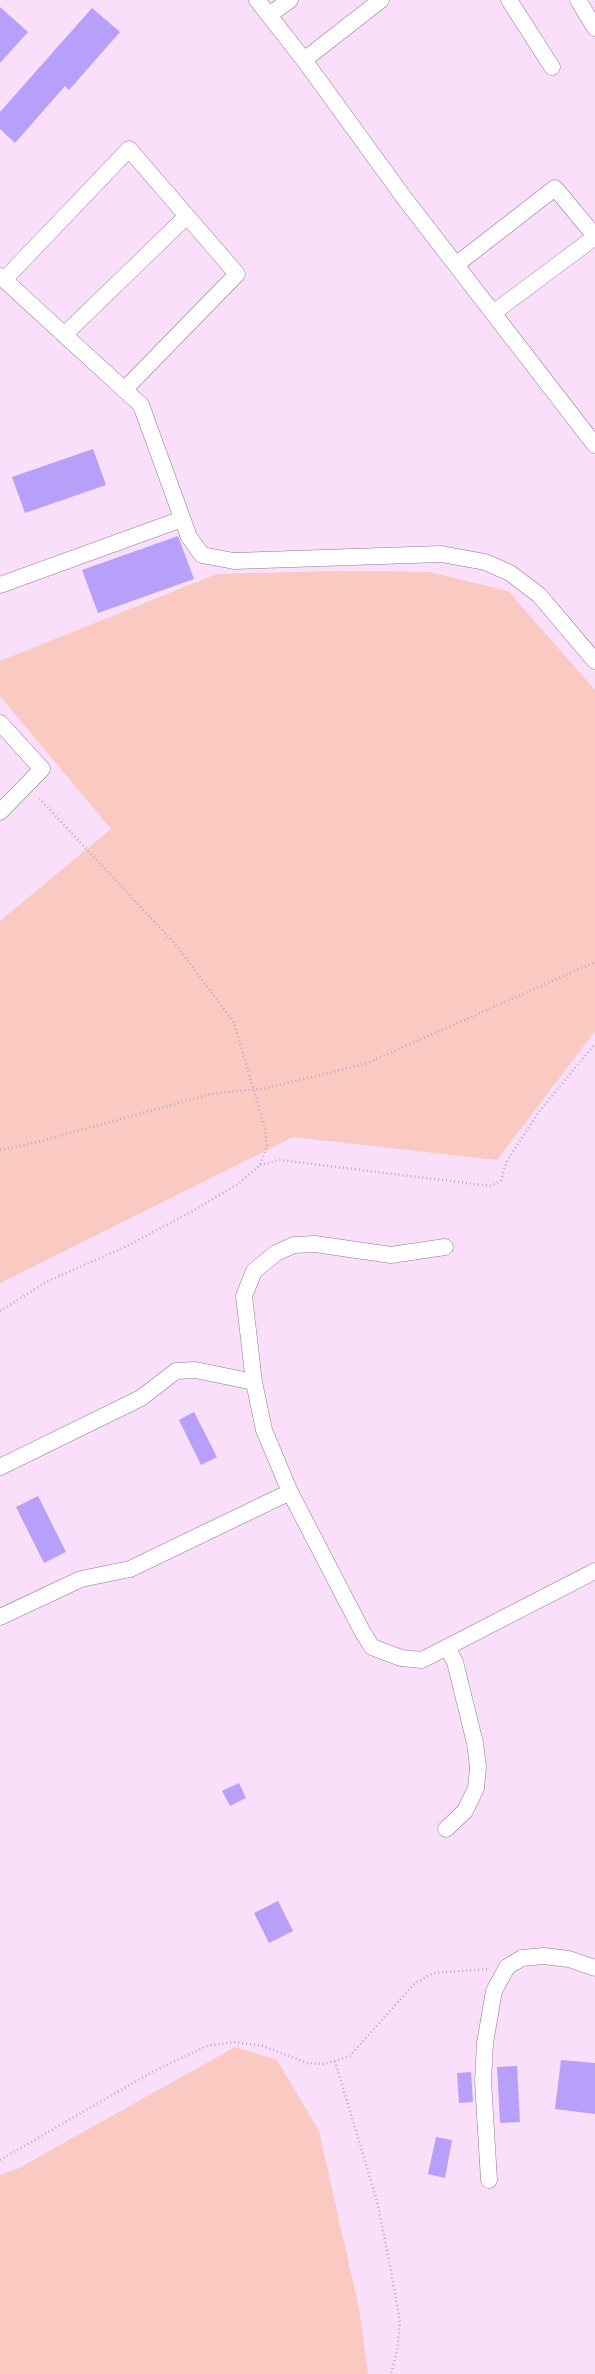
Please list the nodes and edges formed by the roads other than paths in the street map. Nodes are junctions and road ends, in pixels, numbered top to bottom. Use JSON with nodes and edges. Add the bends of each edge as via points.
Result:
{"nodes":[{"id":1,"x":257,"y":0,"type":"edge"},
{"id":2,"x":290,"y":0,"type":"edge"},
{"id":3,"x":381,"y":0,"type":"edge"},
{"id":4,"x":510,"y":0,"type":"edge"},
{"id":5,"x":578,"y":0,"type":"edge"},
{"id":6,"x":269,"y":15,"type":"junction"},
{"id":7,"x":595,"y":28,"type":"edge"},
{"id":8,"x":304,"y":60,"type":"junction"},
{"id":9,"x":552,"y":67,"type":"dead end"},
{"id":10,"x":186,"y":216,"type":"junction"},
{"id":11,"x":595,"y":236,"type":"edge"},
{"id":12,"x":457,"y":264,"type":"junction"},
{"id":13,"x":2,"y":278,"type":"edge"},
{"id":14,"x":493,"y":313,"type":"junction"},
{"id":15,"x":64,"y":335,"type":"junction"},
{"id":16,"x":124,"y":390,"type":"junction"},
{"id":17,"x":595,"y":445,"type":"edge"},
{"id":18,"x":182,"y":519,"type":"junction"},
{"id":19,"x":0,"y":585,"type":"edge"},
{"id":20,"x":595,"y":661,"type":"edge"},
{"id":21,"x":0,"y":722,"type":"edge"},
{"id":22,"x":0,"y":812,"type":"edge"},
{"id":23,"x":445,"y":1247,"type":"dead end"},
{"id":24,"x":254,"y":1382,"type":"junction"},
{"id":25,"x":0,"y":1466,"type":"edge"},
{"id":26,"x":290,"y":1492,"type":"junction"},
{"id":27,"x":595,"y":1571,"type":"edge"},
{"id":28,"x":0,"y":1617,"type":"edge"},
{"id":29,"x":447,"y":1647,"type":"junction"},
{"id":30,"x":446,"y":1829,"type":"dead end"},
{"id":31,"x":595,"y":1968,"type":"edge"},
{"id":32,"x":489,"y":2180,"type":"dead end"}],
"edges":[{"from":1,"to":6,"type":"street"},
{"from":2,"to":6,"type":"street"},
{"from":3,"to":8,"type":"street"},
{"from":4,"to":9,"type":"street"},
{"from":5,"to":7,"type":"street"},
{"from":6,"to":8,"type":"street"},
{"from":8,"to":12,"type":"street","via":[[405,199]]},
{"from":10,"to":13,"type":"street","via":[[129,149]]},
{"from":10,"to":15,"type":"street"},
{"from":10,"to":16,"type":"street","via":[[237,274]]},
{"from":11,"to":12,"type":"street","via":[[555,188]]},
{"from":11,"to":14,"type":"street"},
{"from":12,"to":14,"type":"street"},
{"from":13,"to":15,"type":"street"},
{"from":14,"to":17,"type":"street"},
{"from":15,"to":16,"type":"street"},
{"from":16,"to":18,"type":"street","via":[[141,405]]},
{"from":18,"to":19,"type":"street"},
{"from":18,"to":20,"type":"street","via":[[189,537],[202,555],[234,561],[441,554],[485,562],[510,573],[539,595]]},
{"from":21,"to":22,"type":"street","via":[[42,769]]},
{"from":23,"to":24,"type":"street","via":[[391,1255],[315,1244],[294,1245],[276,1253],[254,1271],[244,1296]]},
{"from":24,"to":25,"type":"street","via":[[195,1370],[176,1371],[141,1398]]},
{"from":24,"to":26,"type":"street","via":[[264,1430]]},
{"from":26,"to":28,"type":"street","via":[[130,1569],[81,1579]]},
{"from":26,"to":29,"type":"street","via":[[372,1647],[402,1658],[422,1660]]},
{"from":27,"to":29,"type":"street"},
{"from":29,"to":30,"type":"street","via":[[455,1662],[475,1743],[478,1767],[476,1788],[465,1811]]},
{"from":31,"to":32,"type":"street","via":[[569,1959],[544,1956],[522,1958],[507,1967],[494,1991],[483,2081]]}]}
